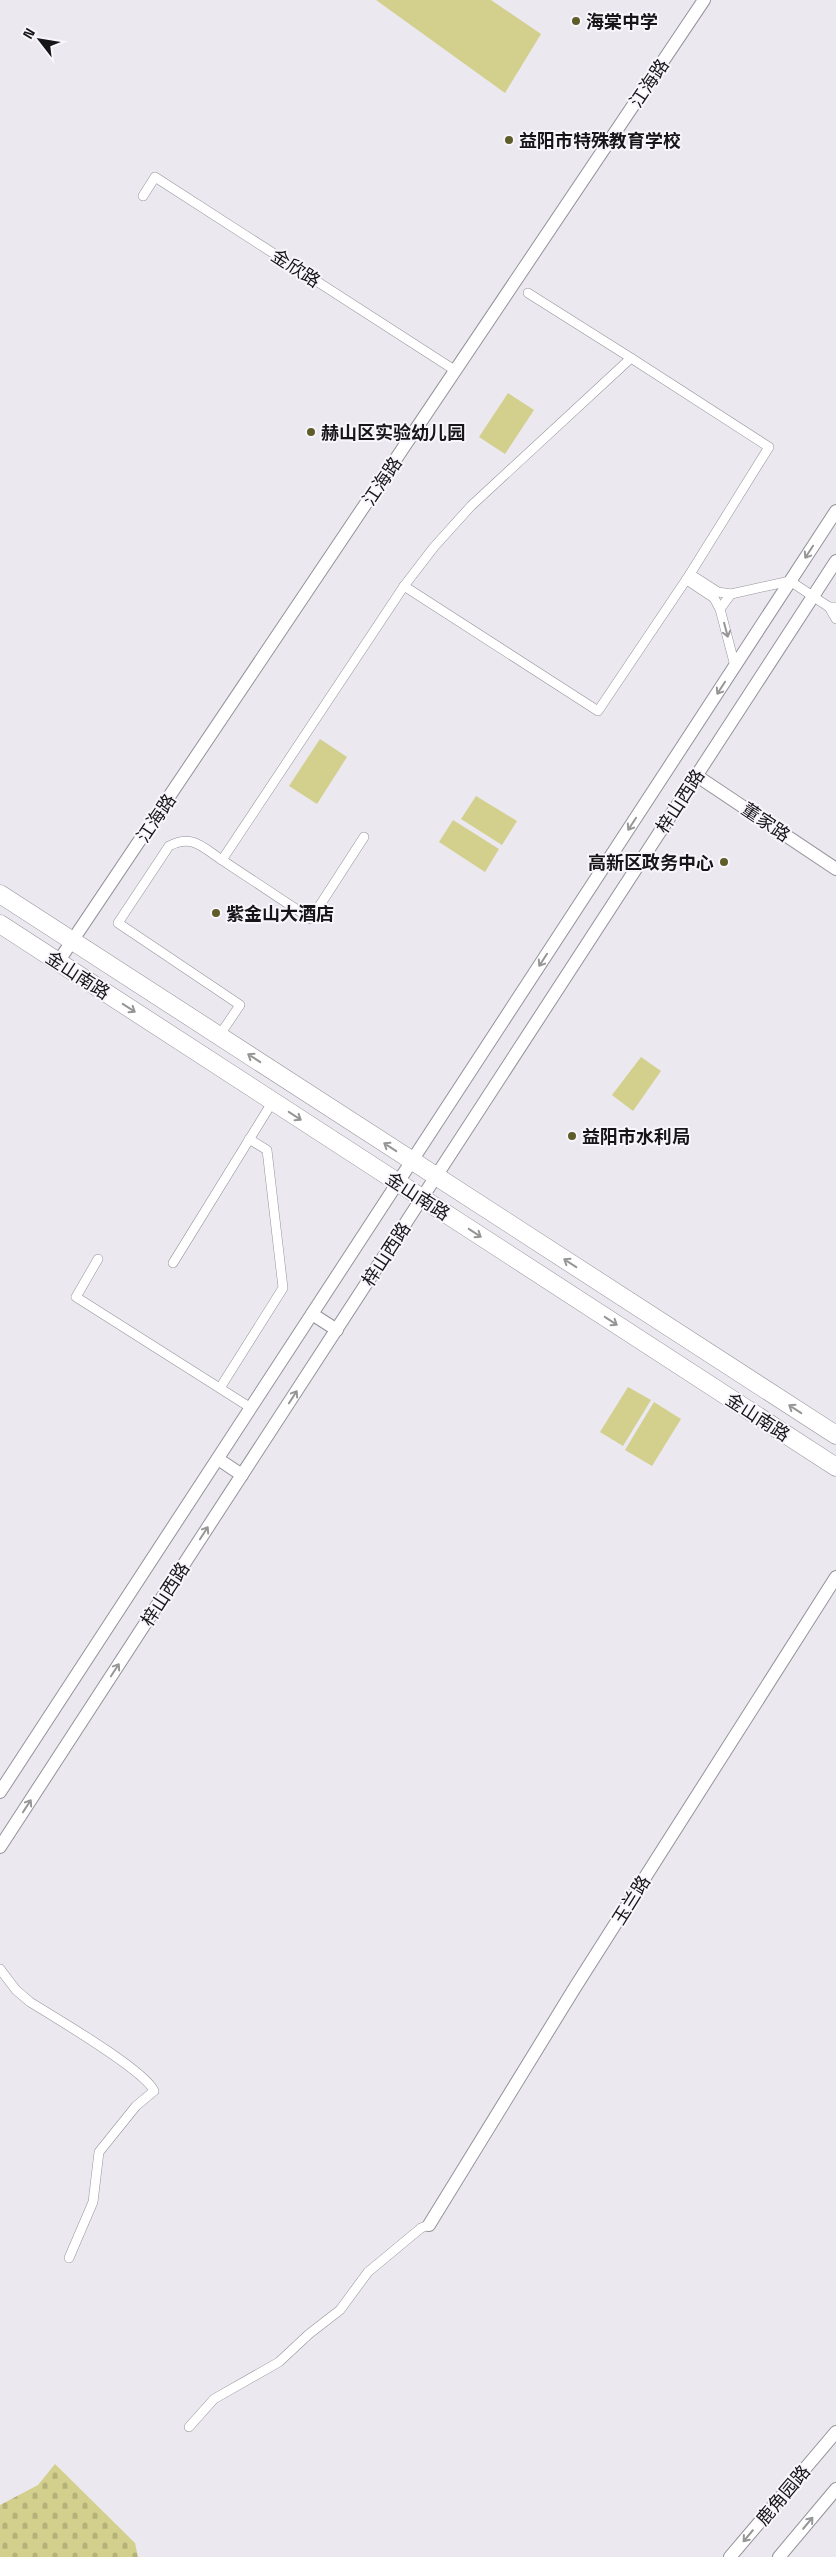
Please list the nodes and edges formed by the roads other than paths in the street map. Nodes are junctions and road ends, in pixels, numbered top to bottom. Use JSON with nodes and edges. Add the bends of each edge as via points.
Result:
{"nodes":[{"id":1,"x":704,"y":0,"type":"edge"},
{"id":2,"x":143,"y":196,"type":"dead end"},
{"id":3,"x":528,"y":293,"type":"dead end"},
{"id":4,"x":630,"y":358,"type":"junction"},
{"id":5,"x":456,"y":371,"type":"junction"},
{"id":6,"x":836,"y":511,"type":"edge"},
{"id":7,"x":836,"y":561,"type":"edge"},
{"id":8,"x":688,"y":577,"type":"junction"},
{"id":9,"x":790,"y":581,"type":"junction"},
{"id":10,"x":404,"y":586,"type":"junction"},
{"id":11,"x":731,"y":594,"type":"junction"},
{"id":12,"x":813,"y":597,"type":"junction"},
{"id":13,"x":832,"y":607,"type":"edge"},
{"id":14,"x":720,"y":609,"type":"junction"},
{"id":15,"x":836,"y":619,"type":"edge"},
{"id":16,"x":735,"y":666,"type":"junction"},
{"id":17,"x":697,"y":776,"type":"junction"},
{"id":18,"x":364,"y":838,"type":"dead end"},
{"id":19,"x":222,"y":860,"type":"junction"},
{"id":20,"x":836,"y":869,"type":"edge"},
{"id":21,"x":0,"y":894,"type":"edge"},
{"id":22,"x":0,"y":924,"type":"edge"},
{"id":23,"x":73,"y":941,"type":"junction"},
{"id":24,"x":58,"y":962,"type":"junction"},
{"id":25,"x":219,"y":1036,"type":"junction"},
{"id":26,"x":273,"y":1101,"type":"junction"},
{"id":27,"x":249,"y":1139,"type":"junction"},
{"id":28,"x":412,"y":1161,"type":"junction"},
{"id":29,"x":436,"y":1177,"type":"junction"},
{"id":30,"x":398,"y":1183,"type":"junction"},
{"id":31,"x":422,"y":1199,"type":"junction"},
{"id":32,"x":98,"y":1259,"type":"dead end"},
{"id":33,"x":172,"y":1263,"type":"dead end"},
{"id":34,"x":312,"y":1314,"type":"junction"},
{"id":35,"x":337,"y":1330,"type":"junction"},
{"id":36,"x":220,"y":1388,"type":"junction"},
{"id":37,"x":251,"y":1408,"type":"junction"},
{"id":38,"x":836,"y":1435,"type":"edge"},
{"id":39,"x":218,"y":1459,"type":"junction"},
{"id":40,"x":836,"y":1468,"type":"edge"},
{"id":41,"x":242,"y":1476,"type":"junction"},
{"id":42,"x":836,"y":1577,"type":"edge"},
{"id":43,"x":0,"y":1792,"type":"edge"},
{"id":44,"x":0,"y":1846,"type":"edge"},
{"id":45,"x":0,"y":1969,"type":"edge"},
{"id":46,"x":430,"y":2225,"type":"joint"},
{"id":47,"x":68,"y":2258,"type":"dead end"},
{"id":48,"x":189,"y":2427,"type":"dead end"},
{"id":49,"x":836,"y":2432,"type":"edge"},
{"id":50,"x":836,"y":2489,"type":"edge"},
{"id":51,"x":730,"y":2557,"type":"edge"},
{"id":52,"x":780,"y":2557,"type":"edge"}],
"edges":[{"from":1,"to":5,"type":"street","name":"江海路"},
{"from":2,"to":5,"type":"street","name":"金欣路","via":[[155,177]]},
{"from":3,"to":4,"type":"street"},
{"from":4,"to":8,"type":"street","via":[[769,447]]},
{"from":4,"to":10,"type":"street","via":[[471,506]]},
{"from":5,"to":23,"type":"street","name":"江海路"},
{"from":6,"to":9,"type":"street","name":"梓山西路","one_way":true},
{"from":7,"to":12,"type":"street","name":"梓山西路"},
{"from":8,"to":10,"type":"street","via":[[598,710]]},
{"from":8,"to":11,"type":"street","via":[[718,592]]},
{"from":8,"to":14,"type":"street","via":[[714,598]]},
{"from":9,"to":11,"type":"street"},
{"from":9,"to":12,"type":"street"},
{"from":9,"to":16,"type":"street","name":"梓山西路"},
{"from":10,"to":19,"type":"street"},
{"from":11,"to":14,"type":"street"},
{"from":12,"to":13,"type":"street"},
{"from":12,"to":17,"type":"street","name":"梓山西路"},
{"from":13,"to":15,"type":"street"},
{"from":14,"to":16,"type":"street","one_way":true},
{"from":16,"to":28,"type":"street","name":"梓山西路","one_way":true},
{"from":17,"to":20,"type":"street","name":"董家路"},
{"from":17,"to":29,"type":"street","name":"梓山西路"},
{"from":18,"to":19,"type":"street","via":[[310,919]]},
{"from":19,"to":25,"type":"street","via":[[192,841],[182,839],[169,846],[118,923],[240,1005]]},
{"from":21,"to":23,"type":"highway","name":"金山南路"},
{"from":22,"to":24,"type":"highway","name":"金山南路"},
{"from":23,"to":24,"type":"street","name":"江海路"},
{"from":23,"to":25,"type":"highway","name":"金山南路"},
{"from":24,"to":26,"type":"highway","name":"金山南路","one_way":true},
{"from":28,"to":25,"type":"highway","name":"金山南路","one_way":true},
{"from":26,"to":27,"type":"street"},
{"from":26,"to":30,"type":"highway","name":"金山南路","one_way":true},
{"from":27,"to":33,"type":"street"},
{"from":27,"to":36,"type":"street","via":[[267,1150],[282,1288]]},
{"from":28,"to":29,"type":"highway","name":"金山南路"},
{"from":28,"to":30,"type":"street","name":"梓山西路"},
{"from":29,"to":31,"type":"street","name":"梓山西路"},
{"from":38,"to":29,"type":"highway","name":"金山南路","one_way":true},
{"from":30,"to":31,"type":"highway","name":"金山南路"},
{"from":30,"to":34,"type":"street","name":"梓山西路"},
{"from":31,"to":35,"type":"street","name":"梓山西路"},
{"from":31,"to":40,"type":"highway","name":"金山南路","one_way":true},
{"from":32,"to":36,"type":"street","via":[[76,1297]]},
{"from":34,"to":35,"type":"street"},
{"from":34,"to":37,"type":"street","name":"梓山西路"},
{"from":41,"to":35,"type":"street","name":"梓山西路","one_way":true},
{"from":36,"to":37,"type":"street"},
{"from":37,"to":39,"type":"street","name":"梓山西路"},
{"from":39,"to":41,"type":"street"},
{"from":39,"to":43,"type":"street","name":"梓山西路"},
{"from":44,"to":41,"type":"street","name":"梓山西路","one_way":true},
{"from":42,"to":46,"type":"street","name":"玉兰路","via":[[574,1990]]},
{"from":45,"to":47,"type":"street","via":[[30,2002],[131,2068],[151,2084],[154,2091],[136,2106],[99,2152],[93,2202]]},
{"from":46,"to":48,"type":"street","via":[[421,2228],[368,2272],[340,2310],[279,2362],[214,2399]]},
{"from":49,"to":51,"type":"street","name":"鹿角园路","one_way":true},
{"from":52,"to":50,"type":"street","name":"鹿角园路","one_way":true}]}
